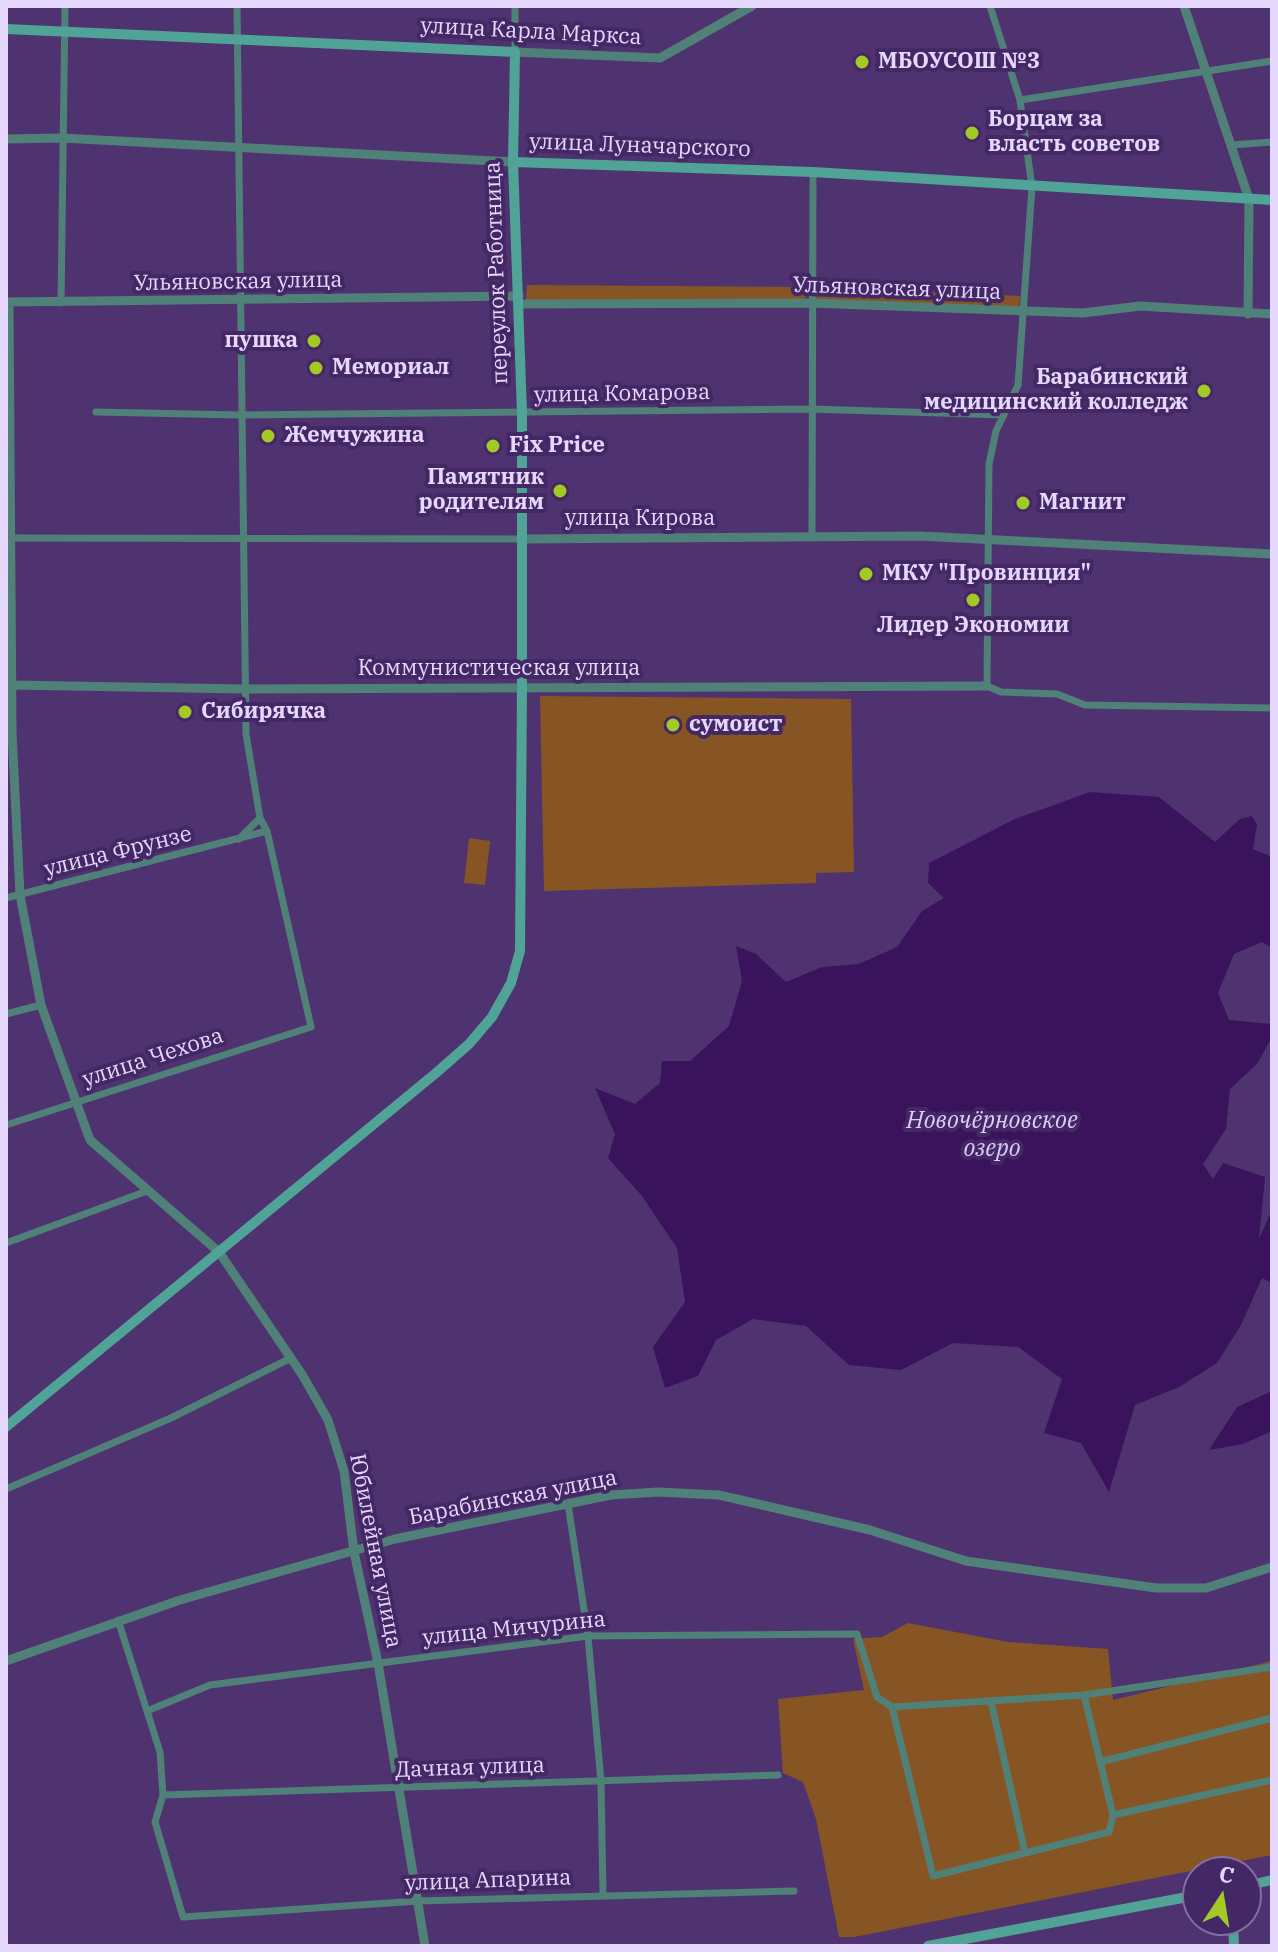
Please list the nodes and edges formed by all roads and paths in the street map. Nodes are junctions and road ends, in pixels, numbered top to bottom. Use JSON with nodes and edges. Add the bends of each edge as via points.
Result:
{"nodes":[{"id":1,"x":65,"y":6,"type":"edge"},
{"id":2,"x":237,"y":6,"type":"edge"},
{"id":3,"x":515,"y":6,"type":"edge"},
{"id":4,"x":752,"y":6,"type":"edge"},
{"id":5,"x":990,"y":6,"type":"edge"},
{"id":6,"x":1184,"y":6,"type":"edge"},
{"id":7,"x":6,"y":29,"type":"edge"},
{"id":8,"x":65,"y":30,"type":"junction"},
{"id":9,"x":237,"y":38,"type":"junction"},
{"id":10,"x":515,"y":52,"type":"junction"},
{"id":11,"x":1272,"y":61,"type":"edge"},
{"id":12,"x":1204,"y":72,"type":"junction"},
{"id":13,"x":1020,"y":100,"type":"junction"},
{"id":14,"x":62,"y":138,"type":"junction"},
{"id":15,"x":6,"y":139,"type":"edge"},
{"id":16,"x":1272,"y":142,"type":"edge"},
{"id":17,"x":1231,"y":145,"type":"junction"},
{"id":18,"x":237,"y":149,"type":"junction"},
{"id":19,"x":513,"y":162,"type":"junction"},
{"id":20,"x":813,"y":172,"type":"junction"},
{"id":21,"x":1032,"y":187,"type":"junction"},
{"id":22,"x":1249,"y":199,"type":"junction"},
{"id":23,"x":1272,"y":200,"type":"edge"},
{"id":24,"x":238,"y":300,"type":"junction"},
{"id":25,"x":519,"y":300,"type":"junction"},
{"id":26,"x":7,"y":302,"type":"edge"},
{"id":27,"x":61,"y":303,"type":"junction"},
{"id":28,"x":811,"y":303,"type":"junction"},
{"id":29,"x":1023,"y":312,"type":"junction"},
{"id":30,"x":1248,"y":314,"type":"junction"},
{"id":31,"x":1272,"y":314,"type":"edge"},
{"id":32,"x":810,"y":409,"type":"junction"},
{"id":33,"x":96,"y":412,"type":"dead end"},
{"id":34,"x":522,"y":413,"type":"junction"},
{"id":35,"x":240,"y":415,"type":"junction"},
{"id":36,"x":1004,"y":415,"type":"junction"},
{"id":37,"x":812,"y":536,"type":"junction"},
{"id":38,"x":8,"y":538,"type":"junction"},
{"id":39,"x":522,"y":539,"type":"junction"},
{"id":40,"x":243,"y":540,"type":"junction"},
{"id":41,"x":990,"y":540,"type":"junction"},
{"id":42,"x":1272,"y":554,"type":"edge"},
{"id":43,"x":11,"y":685,"type":"junction"},
{"id":44,"x":987,"y":686,"type":"junction"},
{"id":45,"x":522,"y":687,"type":"junction"},
{"id":46,"x":245,"y":689,"type":"junction"},
{"id":47,"x":1272,"y":708,"type":"edge"},
{"id":48,"x":9,"y":732,"type":"edge"},
{"id":49,"x":260,"y":818,"type":"junction"},
{"id":50,"x":267,"y":831,"type":"junction"},
{"id":51,"x":238,"y":841,"type":"junction"},
{"id":52,"x":20,"y":895,"type":"junction"},
{"id":53,"x":6,"y":898,"type":"edge"},
{"id":54,"x":41,"y":1005,"type":"junction"},
{"id":55,"x":6,"y":1014,"type":"edge"},
{"id":56,"x":74,"y":1102,"type":"junction"},
{"id":57,"x":6,"y":1125,"type":"edge"},
{"id":58,"x":147,"y":1191,"type":"junction"},
{"id":59,"x":6,"y":1243,"type":"edge"},
{"id":60,"x":219,"y":1252,"type":"junction"},
{"id":61,"x":291,"y":1358,"type":"junction"},
{"id":62,"x":6,"y":1427,"type":"edge"},
{"id":63,"x":6,"y":1489,"type":"edge"},
{"id":64,"x":568,"y":1504,"type":"junction"},
{"id":65,"x":354,"y":1552,"type":"junction"},
{"id":66,"x":1272,"y":1567,"type":"edge"},
{"id":67,"x":118,"y":1620,"type":"junction"},
{"id":68,"x":588,"y":1636,"type":"junction"},
{"id":69,"x":6,"y":1661,"type":"edge"},
{"id":70,"x":378,"y":1663,"type":"junction"},
{"id":71,"x":1272,"y":1667,"type":"edge"},
{"id":72,"x":1084,"y":1695,"type":"junction"},
{"id":73,"x":991,"y":1701,"type":"junction"},
{"id":74,"x":892,"y":1707,"type":"junction"},
{"id":75,"x":147,"y":1711,"type":"junction"},
{"id":76,"x":1272,"y":1718,"type":"edge"},
{"id":77,"x":1100,"y":1762,"type":"junction"},
{"id":78,"x":778,"y":1775,"type":"dead end"},
{"id":79,"x":1272,"y":1780,"type":"edge"},
{"id":80,"x":601,"y":1782,"type":"junction"},
{"id":81,"x":398,"y":1789,"type":"junction"},
{"id":82,"x":163,"y":1795,"type":"junction"},
{"id":83,"x":1113,"y":1815,"type":"junction"},
{"id":84,"x":1025,"y":1853,"type":"junction"},
{"id":85,"x":794,"y":1891,"type":"dead end"},
{"id":86,"x":603,"y":1895,"type":"junction"},
{"id":87,"x":1182,"y":1898,"type":"edge"},
{"id":88,"x":418,"y":1901,"type":"junction"},
{"id":89,"x":425,"y":1946,"type":"edge"},
{"id":90,"x":928,"y":1946,"type":"edge"}],
"edges":[{"from":1,"to":8,"type":"street"},
{"from":2,"to":9,"type":"street"},
{"from":3,"to":10,"type":"street","name":"переулок Работница"},
{"from":4,"to":10,"type":"street","name":"улица Карла Маркса","via":[[660,58]]},
{"from":5,"to":13,"type":"street"},
{"from":6,"to":12,"type":"street"},
{"from":7,"to":8,"type":"main road","name":"улица Карла Маркса"},
{"from":8,"to":9,"type":"main road","name":"улица Карла Маркса"},
{"from":8,"to":14,"type":"street"},
{"from":9,"to":10,"type":"main road","name":"улица Карла Маркса"},
{"from":9,"to":18,"type":"street"},
{"from":10,"to":19,"type":"main road","name":"переулок Работница"},
{"from":11,"to":12,"type":"street"},
{"from":12,"to":13,"type":"street"},
{"from":12,"to":17,"type":"street"},
{"from":13,"to":21,"type":"street"},
{"from":14,"to":15,"type":"street","name":"улица Луначарского"},
{"from":14,"to":18,"type":"street","name":"улица Луначарского"},
{"from":14,"to":27,"type":"street"},
{"from":16,"to":17,"type":"street"},
{"from":17,"to":22,"type":"street"},
{"from":18,"to":19,"type":"street","name":"улица Луначарского"},
{"from":18,"to":24,"type":"street"},
{"from":19,"to":20,"type":"main road","name":"улица Луначарского"},
{"from":19,"to":25,"type":"main road","name":"переулок Работница"},
{"from":20,"to":21,"type":"main road","name":"улица Луначарского"},
{"from":20,"to":28,"type":"street"},
{"from":21,"to":22,"type":"main road","name":"улица Луначарского"},
{"from":21,"to":29,"type":"street"},
{"from":22,"to":23,"type":"main road","name":"улица Луначарского"},
{"from":22,"to":30,"type":"street"},
{"from":24,"to":25,"type":"street","name":"Ульяновская улица"},
{"from":24,"to":27,"type":"street","name":"Ульяновская улица"},
{"from":24,"to":35,"type":"street"},
{"from":25,"to":28,"type":"street","name":"Ульяновская улица"},
{"from":25,"to":34,"type":"main road","name":"переулок Работница"},
{"from":26,"to":27,"type":"street","name":"Ульяновская улица"},
{"from":26,"to":38,"type":"street","name":"Юбилейная улица"},
{"from":28,"to":29,"type":"street","name":"Ульяновская улица"},
{"from":28,"to":32,"type":"street"},
{"from":29,"to":30,"type":"street","name":"Ульяновская улица","via":[[1083,313],[1140,306]]},
{"from":29,"to":36,"type":"street","via":[[1018,385]]},
{"from":30,"to":31,"type":"street","name":"Ульяновская улица"},
{"from":32,"to":34,"type":"street","name":"улица Комарова"},
{"from":32,"to":36,"type":"street","name":"улица Комарова"},
{"from":32,"to":37,"type":"street"},
{"from":33,"to":35,"type":"street","name":"улица Комарова"},
{"from":34,"to":35,"type":"street","name":"улица Комарова"},
{"from":34,"to":39,"type":"main road","name":"переулок Работница"},
{"from":35,"to":40,"type":"street"},
{"from":36,"to":41,"type":"street","via":[[989,464]]},
{"from":37,"to":39,"type":"street","name":"улица Кирова"},
{"from":37,"to":41,"type":"street","name":"улица Кирова"},
{"from":38,"to":40,"type":"street","name":"улица Кирова"},
{"from":38,"to":43,"type":"street","name":"Юбилейная улица"},
{"from":39,"to":40,"type":"street","name":"улица Кирова"},
{"from":39,"to":45,"type":"main road","name":"переулок Работница"},
{"from":40,"to":46,"type":"street"},
{"from":41,"to":42,"type":"street","name":"улица Кирова"},
{"from":41,"to":44,"type":"street"},
{"from":43,"to":46,"type":"street","name":"Коммунистическая улица"},
{"from":43,"to":48,"type":"street","name":"Юбилейная улица"},
{"from":44,"to":45,"type":"street","name":"Коммунистическая улица"},
{"from":44,"to":47,"type":"street","via":[[1001,692],[1057,694],[1085,705]]},
{"from":45,"to":46,"type":"street","name":"Коммунистическая улица"},
{"from":45,"to":60,"type":"main road","name":"переулок Работница","via":[[520,951],[511,983],[469,1044]]},
{"from":46,"to":49,"type":"street","via":[[246,734]]},
{"from":48,"to":52,"type":"street","name":"Юбилейная улица"},
{"from":49,"to":50,"type":"street"},
{"from":49,"to":51,"type":"street"},
{"from":50,"to":51,"type":"street","name":"улица Фрунзе"},
{"from":50,"to":56,"type":"street","name":"улица Чехова","via":[[311,1027]]},
{"from":51,"to":52,"type":"street","name":"улица Фрунзе"},
{"from":52,"to":53,"type":"street","name":"улица Фрунзе"},
{"from":52,"to":54,"type":"street","name":"Юбилейная улица"},
{"from":54,"to":55,"type":"street"},
{"from":54,"to":56,"type":"street","name":"Юбилейная улица"},
{"from":56,"to":57,"type":"street","name":"улица Чехова"},
{"from":56,"to":58,"type":"street","name":"Юбилейная улица","via":[[90,1140]]},
{"from":58,"to":59,"type":"street"},
{"from":58,"to":60,"type":"street","name":"Юбилейная улица"},
{"from":60,"to":61,"type":"street","name":"Юбилейная улица"},
{"from":60,"to":62,"type":"main road","name":"переулок Работница"},
{"from":61,"to":63,"type":"street","via":[[171,1418]]},
{"from":61,"to":65,"type":"street","name":"Юбилейная улица","via":[[328,1420],[344,1471]]},
{"from":64,"to":65,"type":"street","name":"Барабинская улица"},
{"from":64,"to":66,"type":"street","name":"Барабинская улица","via":[[658,1492],[719,1495],[870,1530],[966,1561],[1156,1588],[1206,1588]]},
{"from":64,"to":68,"type":"street"},
{"from":65,"to":67,"type":"street","name":"Барабинская улица"},
{"from":65,"to":70,"type":"street","name":"Юбилейная улица"},
{"from":67,"to":69,"type":"street","name":"Барабинская улица"},
{"from":67,"to":75,"type":"street"},
{"from":68,"to":70,"type":"street","name":"улица Мичурина"},
{"from":68,"to":74,"type":"street","name":"улица Мичурина","via":[[857,1634],[877,1697]]},
{"from":68,"to":80,"type":"street"},
{"from":70,"to":75,"type":"street","name":"улица Мичурина","via":[[210,1685]]},
{"from":70,"to":81,"type":"street","name":"Юбилейная улица"},
{"from":71,"to":72,"type":"street"},
{"from":72,"to":73,"type":"street"},
{"from":72,"to":77,"type":"street"},
{"from":73,"to":74,"type":"street"},
{"from":73,"to":84,"type":"street"},
{"from":74,"to":84,"type":"street","via":[[933,1876]]},
{"from":75,"to":82,"type":"street","via":[[160,1752]]},
{"from":76,"to":77,"type":"street"},
{"from":77,"to":83,"type":"street"},
{"from":78,"to":80,"type":"street","name":"Дачная улица"},
{"from":79,"to":83,"type":"street"},
{"from":80,"to":81,"type":"street","name":"Дачная улица"},
{"from":80,"to":86,"type":"street"},
{"from":81,"to":82,"type":"street","name":"Дачная улица"},
{"from":81,"to":88,"type":"street","name":"Юбилейная улица"},
{"from":82,"to":88,"type":"street","name":"улица Апарина","via":[[155,1822],[183,1917]]},
{"from":83,"to":84,"type":"street","via":[[1109,1832]]},
{"from":85,"to":86,"type":"street","name":"улица Апарина"},
{"from":86,"to":88,"type":"street","name":"улица Апарина"},
{"from":87,"to":90,"type":"main road"},
{"from":88,"to":89,"type":"street","name":"Юбилейная улица"}]}
